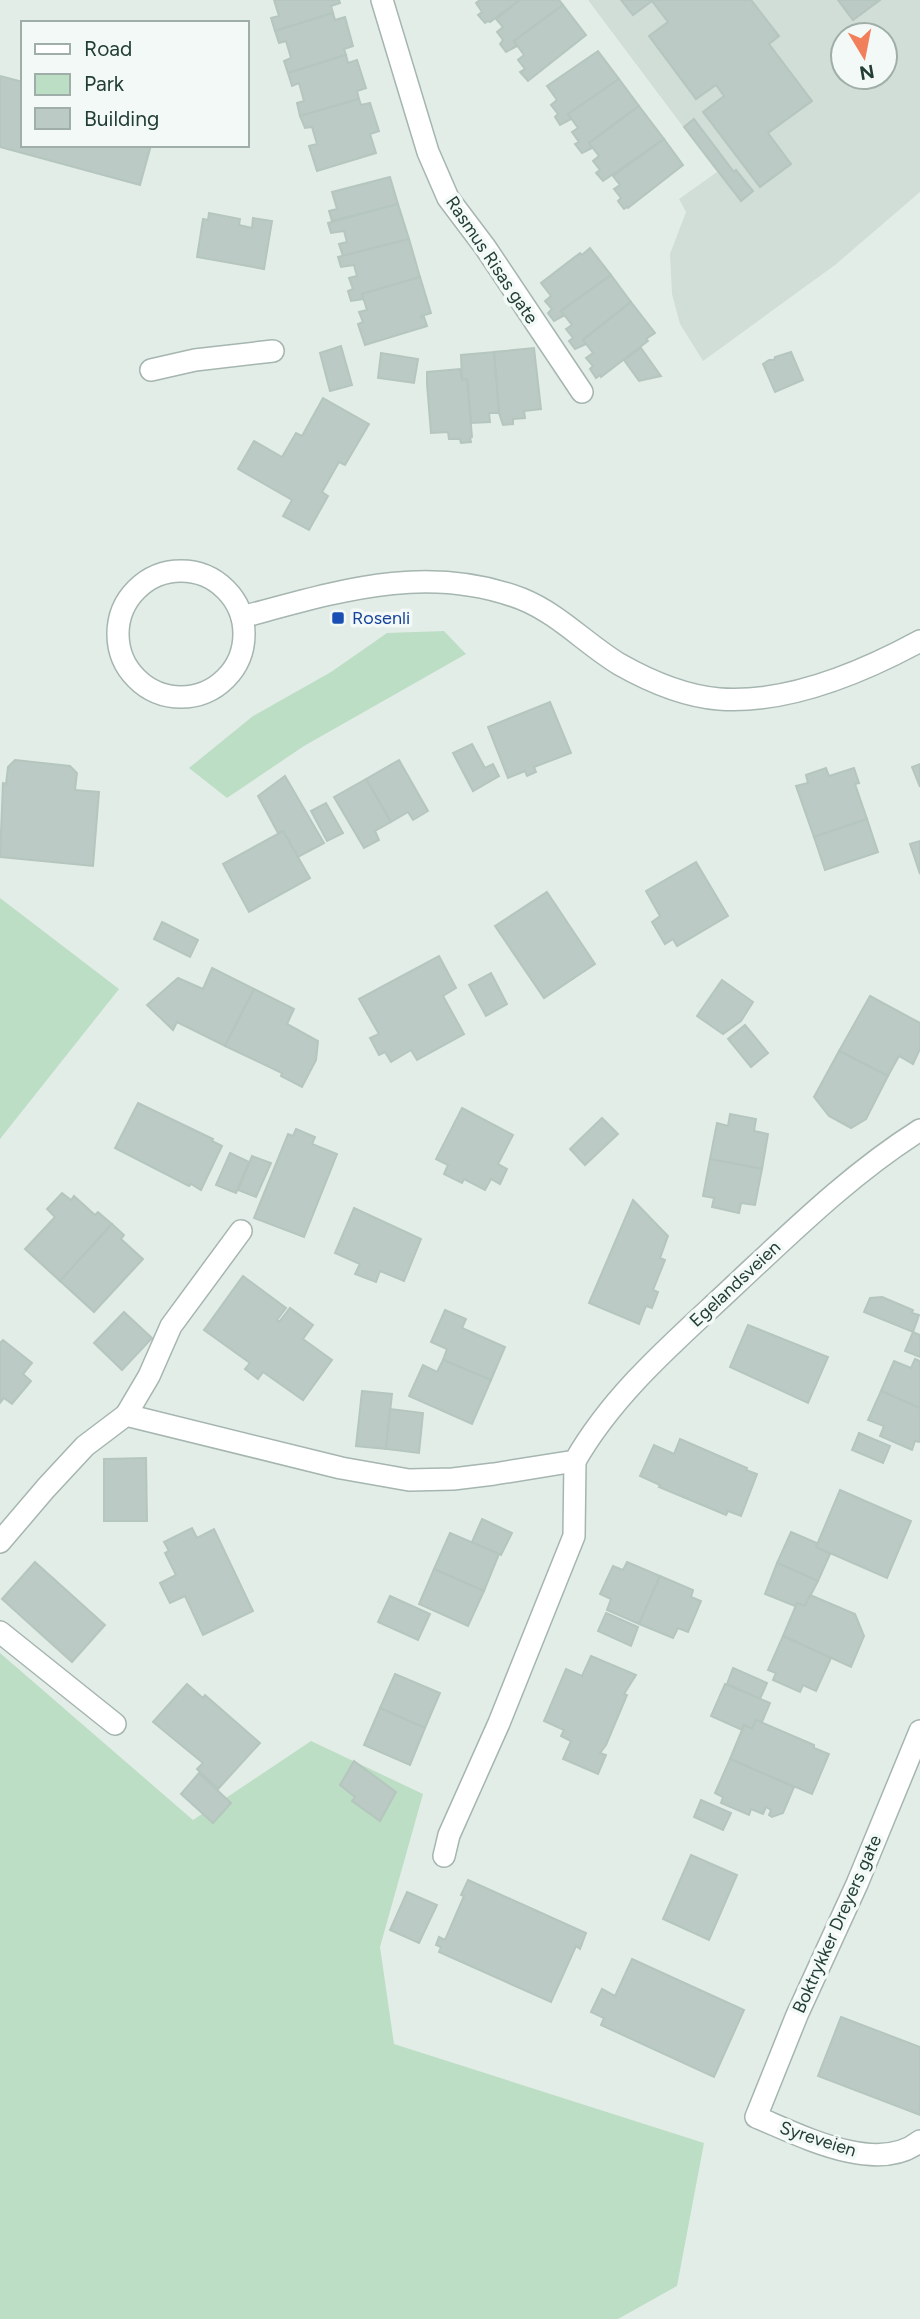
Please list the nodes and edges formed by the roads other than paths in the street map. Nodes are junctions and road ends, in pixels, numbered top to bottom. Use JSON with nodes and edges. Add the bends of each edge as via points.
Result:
{"nodes":[{"id":1,"x":382,"y":0,"type":"edge"},
{"id":2,"x":273,"y":351,"type":"dead end"},
{"id":3,"x":151,"y":370,"type":"dead end"},
{"id":4,"x":582,"y":392,"type":"dead end"},
{"id":5,"x":242,"y":617,"type":"junction"},
{"id":6,"x":920,"y":640,"type":"edge"},
{"id":7,"x":920,"y":1130,"type":"edge"},
{"id":8,"x":242,"y":1231,"type":"dead end"},
{"id":9,"x":126,"y":1415,"type":"junction"},
{"id":10,"x":575,"y":1461,"type":"junction"},
{"id":11,"x":0,"y":1542,"type":"edge"},
{"id":12,"x":0,"y":1632,"type":"edge"},
{"id":13,"x":115,"y":1724,"type":"dead end"},
{"id":14,"x":920,"y":1731,"type":"edge"},
{"id":15,"x":444,"y":1856,"type":"dead end"},
{"id":16,"x":756,"y":2117,"type":"joint"},
{"id":17,"x":920,"y":2141,"type":"edge"}],
"edges":[{"from":1,"to":4,"type":"street","name":"Rasmus Risas gate","via":[[413,109],[448,198]]},
{"from":2,"to":3,"type":"street"},
{"from":5,"to":5,"type":"street","via":[[230,593],[208,577],[182,570],[156,575],[123,606],[118,624],[120,653],[133,676],[155,692],[181,697],[206,692],[228,676],[239,659]]},
{"from":5,"to":6,"type":"street","via":[[381,584],[435,582],[486,589],[523,600],[563,621],[618,663],[662,686],[718,699],[795,691],[870,665]]},
{"from":7,"to":10,"type":"street","name":"Egelandsveien","via":[[882,1154],[825,1202],[682,1334],[610,1408]]},
{"from":8,"to":9,"type":"street","via":[[172,1326]]},
{"from":9,"to":10,"type":"street","via":[[341,1468],[409,1480],[453,1479]]},
{"from":9,"to":11,"type":"street","via":[[85,1446]]},
{"from":10,"to":15,"type":"street","via":[[574,1536]]},
{"from":12,"to":13,"type":"street"},
{"from":14,"to":16,"type":"street","name":"Boktrykker Dreyers gate"},
{"from":16,"to":17,"type":"street","name":"Syreveien","via":[[839,2149],[870,2155],[896,2153]]}]}
